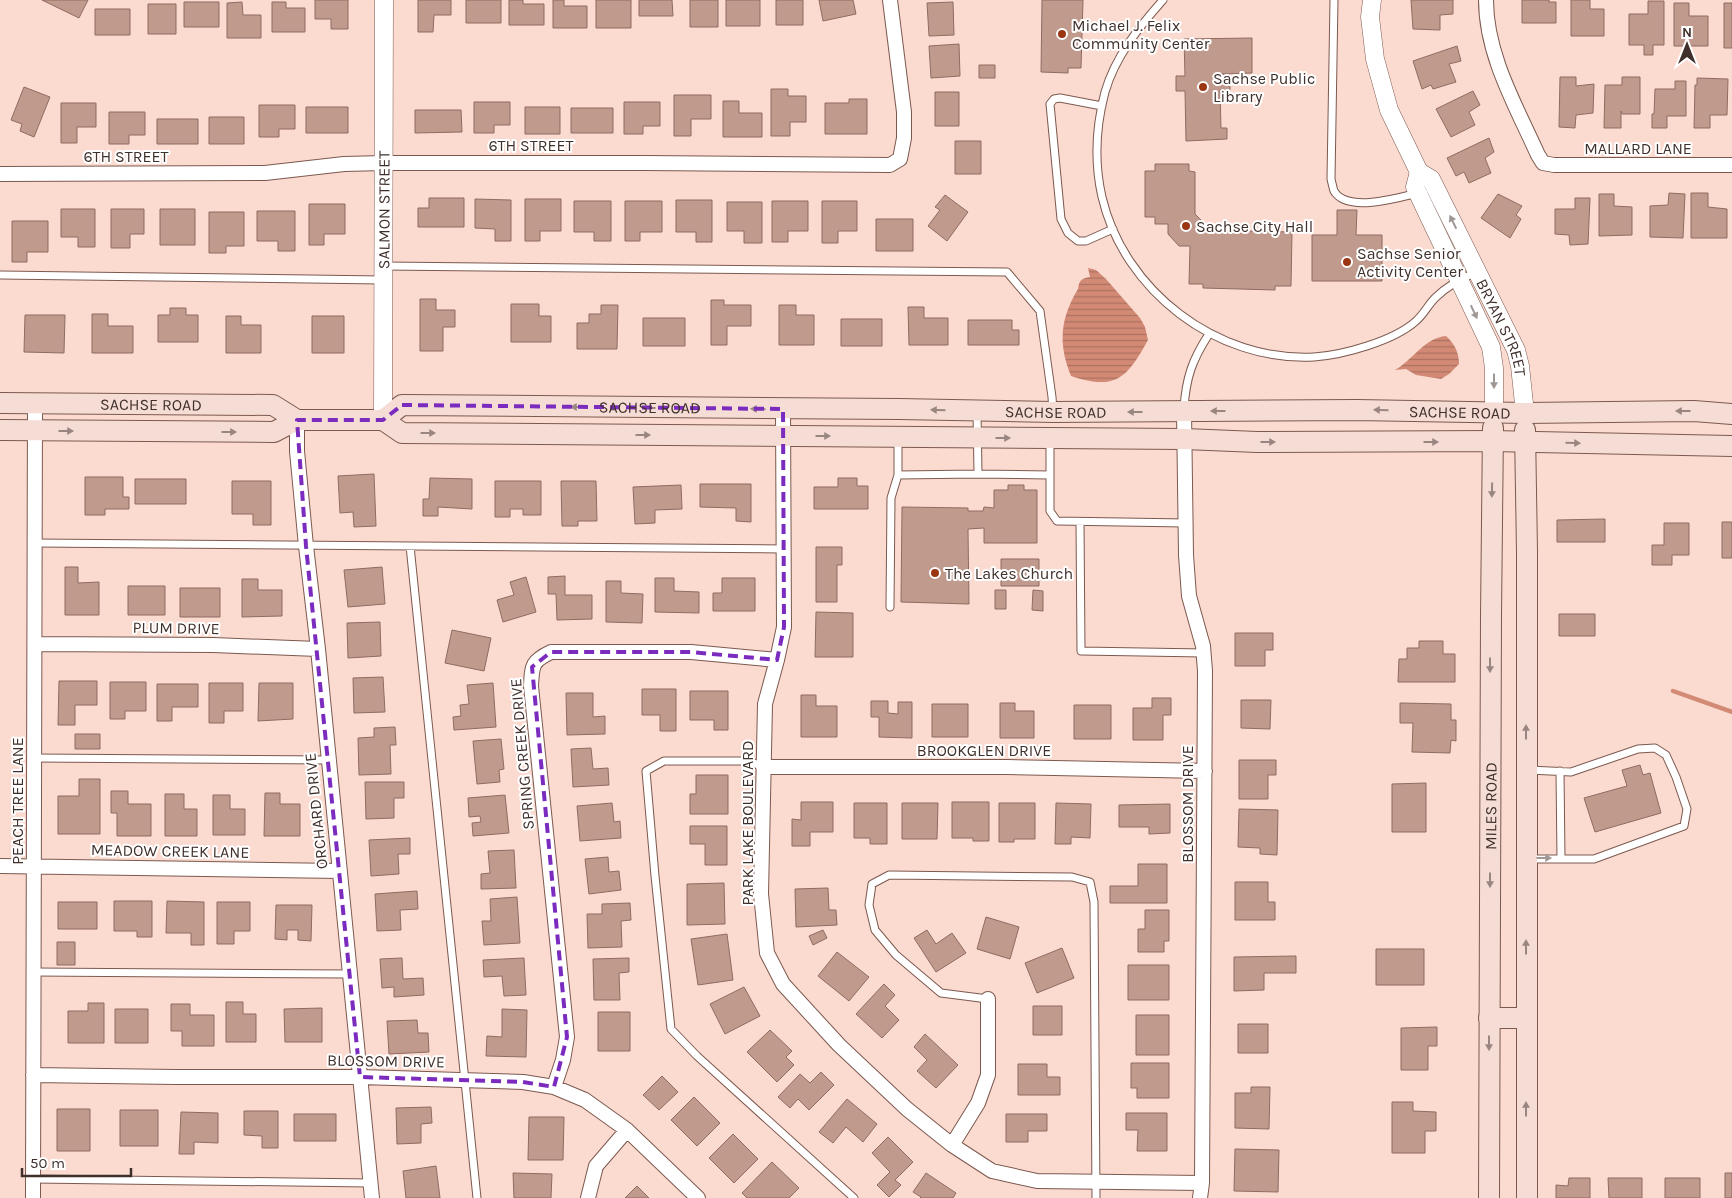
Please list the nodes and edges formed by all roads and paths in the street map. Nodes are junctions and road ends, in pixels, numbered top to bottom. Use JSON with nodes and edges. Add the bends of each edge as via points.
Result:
{"nodes":[{"id":1,"x":384,"y":0,"type":"edge"},
{"id":2,"x":890,"y":0,"type":"edge"},
{"id":3,"x":1163,"y":0,"type":"edge"},
{"id":4,"x":1334,"y":0,"type":"edge"},
{"id":5,"x":1372,"y":0,"type":"edge"},
{"id":6,"x":1486,"y":0,"type":"edge"},
{"id":7,"x":1102,"y":106,"type":"junction"},
{"id":8,"x":384,"y":163,"type":"junction"},
{"id":9,"x":1732,"y":166,"type":"edge"},
{"id":10,"x":1419,"y":172,"type":"junction"},
{"id":11,"x":0,"y":174,"type":"edge"},
{"id":12,"x":1434,"y":185,"type":"junction"},
{"id":13,"x":1418,"y":193,"type":"junction"},
{"id":14,"x":1113,"y":229,"type":"junction"},
{"id":15,"x":1477,"y":272,"type":"junction"},
{"id":16,"x":383,"y":273,"type":"junction"},
{"id":17,"x":0,"y":275,"type":"edge"},
{"id":18,"x":1459,"y":279,"type":"junction"},
{"id":19,"x":1209,"y":334,"type":"junction"},
{"id":20,"x":0,"y":403,"type":"edge"},
{"id":21,"x":35,"y":403,"type":"junction"},
{"id":22,"x":783,"y":409,"type":"junction"},
{"id":23,"x":977,"y":411,"type":"junction"},
{"id":24,"x":1053,"y":412,"type":"junction"},
{"id":25,"x":1184,"y":412,"type":"junction"},
{"id":26,"x":1494,"y":412,"type":"junction"},
{"id":27,"x":1525,"y":413,"type":"junction"},
{"id":28,"x":1732,"y":414,"type":"edge"},
{"id":29,"x":297,"y":420,"type":"junction"},
{"id":30,"x":383,"y":420,"type":"junction"},
{"id":31,"x":0,"y":430,"type":"edge"},
{"id":32,"x":35,"y":431,"type":"junction"},
{"id":33,"x":783,"y":436,"type":"junction"},
{"id":34,"x":898,"y":437,"type":"junction"},
{"id":35,"x":977,"y":438,"type":"junction"},
{"id":36,"x":1050,"y":438,"type":"junction"},
{"id":37,"x":1185,"y":439,"type":"junction"},
{"id":38,"x":1493,"y":441,"type":"junction"},
{"id":39,"x":1524,"y":442,"type":"junction"},
{"id":40,"x":1732,"y":446,"type":"edge"},
{"id":41,"x":898,"y":474,"type":"junction"},
{"id":42,"x":978,"y":474,"type":"junction"},
{"id":43,"x":1050,"y":475,"type":"junction"},
{"id":44,"x":1080,"y":522,"type":"junction"},
{"id":45,"x":1186,"y":523,"type":"junction"},
{"id":46,"x":35,"y":543,"type":"junction"},
{"id":47,"x":306,"y":546,"type":"junction"},
{"id":48,"x":410,"y":546,"type":"junction"},
{"id":49,"x":784,"y":549,"type":"junction"},
{"id":50,"x":890,"y":607,"type":"dead end"},
{"id":51,"x":35,"y":644,"type":"junction"},
{"id":52,"x":318,"y":649,"type":"junction"},
{"id":53,"x":1204,"y":653,"type":"junction"},
{"id":54,"x":777,"y":660,"type":"junction"},
{"id":55,"x":34,"y":758,"type":"junction"},
{"id":56,"x":329,"y":760,"type":"junction"},
{"id":57,"x":763,"y":767,"type":"junction"},
{"id":58,"x":1526,"y":770,"type":"junction"},
{"id":59,"x":1204,"y":771,"type":"junction"},
{"id":60,"x":1560,"y":771,"type":"junction"},
{"id":61,"x":1561,"y":858,"type":"junction"},
{"id":62,"x":1526,"y":859,"type":"junction"},
{"id":63,"x":0,"y":866,"type":"edge"},
{"id":64,"x":34,"y":866,"type":"junction"},
{"id":65,"x":340,"y":871,"type":"junction"},
{"id":66,"x":34,"y":972,"type":"junction"},
{"id":67,"x":350,"y":974,"type":"junction"},
{"id":68,"x":988,"y":999,"type":"joint"},
{"id":69,"x":1489,"y":1018,"type":"junction"},
{"id":70,"x":1526,"y":1018,"type":"junction"},
{"id":71,"x":33,"y":1075,"type":"junction"},
{"id":72,"x":360,"y":1077,"type":"junction"},
{"id":73,"x":465,"y":1080,"type":"junction"},
{"id":74,"x":554,"y":1087,"type":"junction"},
{"id":75,"x":627,"y":1130,"type":"junction"},
{"id":76,"x":952,"y":1145,"type":"junction"},
{"id":77,"x":33,"y":1179,"type":"junction"},
{"id":78,"x":1096,"y":1182,"type":"junction"},
{"id":79,"x":370,"y":1183,"type":"junction"},
{"id":80,"x":1202,"y":1183,"type":"junction"},
{"id":81,"x":33,"y":1198,"type":"edge"},
{"id":82,"x":372,"y":1198,"type":"edge"},
{"id":83,"x":477,"y":1198,"type":"edge"},
{"id":84,"x":588,"y":1198,"type":"edge"},
{"id":85,"x":698,"y":1198,"type":"edge"},
{"id":86,"x":854,"y":1198,"type":"edge"},
{"id":87,"x":1096,"y":1198,"type":"edge"},
{"id":88,"x":1200,"y":1198,"type":"edge"},
{"id":89,"x":1489,"y":1198,"type":"edge"},
{"id":90,"x":1527,"y":1198,"type":"edge"}],
"edges":[{"from":1,"to":8,"type":"street","name":"SALMON STREET"},
{"from":2,"to":8,"type":"street","name":"6TH STREET","via":[[904,112],[904,138],[900,159],[890,165]]},
{"from":3,"to":7,"type":"lane","via":[[1140,25],[1117,62]]},
{"from":4,"to":13,"type":"lane","via":[[1330,179],[1335,192],[1360,204]]},
{"from":5,"to":10,"type":"street","name":"BRYAN STREET","via":[[1370,17],[1375,59],[1389,110]]},
{"from":6,"to":9,"type":"street","name":"MALLARD LANE","via":[[1490,37],[1498,65],[1543,163]]},
{"from":7,"to":14,"type":"lane","via":[[1096,158],[1102,197]]},
{"from":7,"to":14,"type":"lane","via":[[1060,98],[1050,104],[1061,220],[1068,233],[1078,241],[1086,241]]},
{"from":8,"to":11,"type":"street","name":"6TH STREET","via":[[265,173]]},
{"from":8,"to":16,"type":"street","name":"SALMON STREET"},
{"from":10,"to":12,"type":"street","name":"BRYAN STREET","via":[[1431,179]]},
{"from":10,"to":13,"type":"street","name":"BRYAN STREET","via":[[1415,187]]},
{"from":12,"to":13,"type":"lane"},
{"from":15,"to":12,"type":"street","name":"BRYAN STREET","one_way":true},
{"from":13,"to":18,"type":"street","name":"BRYAN STREET"},
{"from":14,"to":19,"type":"lane","via":[[1138,273],[1163,301]]},
{"from":15,"to":18,"type":"lane"},
{"from":15,"to":27,"type":"street","name":"BRYAN STREET","via":[[1516,350]]},
{"from":16,"to":17,"type":"lane"},
{"from":16,"to":24,"type":"lane","via":[[1007,272],[1040,311]]},
{"from":16,"to":30,"type":"street","name":"SALMON STREET"},
{"from":18,"to":19,"type":"lane","via":[[1435,298],[1415,322],[1388,338],[1353,350],[1314,357],[1278,355],[1237,346]]},
{"from":18,"to":26,"type":"street","name":"BRYAN STREET","one_way":true,"via":[[1490,348],[1494,368]]},
{"from":19,"to":25,"type":"lane","via":[[1192,362]]},
{"from":20,"to":21,"type":"main road","name":"SACHSE ROAD"},
{"from":21,"to":29,"type":"main road","name":"SACHSE ROAD","via":[[273,405]]},
{"from":21,"to":32,"type":"street","name":"PEACH TREE LANE"},
{"from":23,"to":22,"type":"main road","name":"SACHSE ROAD","one_way":true},
{"from":22,"to":30,"type":"main road","name":"SACHSE ROAD","one_way":true,"via":[[402,406]]},
{"from":22,"to":33,"type":"street","name":"PARK LAKE BOULEVARD"},
{"from":23,"to":24,"type":"main road","name":"SACHSE ROAD"},
{"from":23,"to":35,"type":"lane"},
{"from":25,"to":24,"type":"main road","name":"SACHSE ROAD","one_way":true},
{"from":26,"to":25,"type":"main road","name":"SACHSE ROAD","one_way":true},
{"from":25,"to":37,"type":"street","name":"BLOSSOM DRIVE"},
{"from":26,"to":27,"type":"main road","name":"SACHSE ROAD"},
{"from":26,"to":38,"type":"main road","name":"MILES ROAD"},
{"from":28,"to":27,"type":"main road","name":"SACHSE ROAD","one_way":true,"via":[[1694,411]]},
{"from":27,"to":39,"type":"main road"},
{"from":29,"to":30,"type":"main road","name":"SACHSE ROAD"},
{"from":32,"to":29,"type":"main road","name":"SACHSE ROAD","one_way":true,"via":[[274,432]]},
{"from":29,"to":47,"type":"street","name":"ORCHARD DRIVE"},
{"from":30,"to":33,"type":"main road","name":"SACHSE ROAD","one_way":true,"via":[[402,433]]},
{"from":31,"to":32,"type":"main road","name":"SACHSE ROAD"},
{"from":32,"to":46,"type":"street","name":"PEACH TREE LANE"},
{"from":33,"to":34,"type":"main road","name":"SACHSE ROAD","one_way":true},
{"from":33,"to":49,"type":"street","name":"PARK LAKE BOULEVARD"},
{"from":34,"to":35,"type":"main road","name":"SACHSE ROAD"},
{"from":34,"to":41,"type":"lane"},
{"from":35,"to":36,"type":"main road","name":"SACHSE ROAD","one_way":true},
{"from":35,"to":42,"type":"lane"},
{"from":36,"to":37,"type":"main road","name":"SACHSE ROAD"},
{"from":36,"to":43,"type":"lane"},
{"from":37,"to":38,"type":"main road","name":"SACHSE ROAD","one_way":true},
{"from":37,"to":45,"type":"street","name":"BLOSSOM DRIVE"},
{"from":38,"to":39,"type":"main road","name":"SACHSE ROAD"},
{"from":38,"to":69,"type":"main road","name":"MILES ROAD","one_way":true},
{"from":39,"to":40,"type":"main road","name":"SACHSE ROAD","one_way":true},
{"from":58,"to":39,"type":"main road","one_way":true},
{"from":41,"to":42,"type":"lane"},
{"from":41,"to":50,"type":"lane","via":[[891,498]]},
{"from":42,"to":43,"type":"lane"},
{"from":43,"to":44,"type":"lane","via":[[1050,511],[1057,521]]},
{"from":44,"to":45,"type":"lane"},
{"from":44,"to":53,"type":"lane","via":[[1081,651]]},
{"from":45,"to":53,"type":"street","name":"BLOSSOM DRIVE","via":[[1189,596]]},
{"from":46,"to":47,"type":"lane"},
{"from":46,"to":51,"type":"street","name":"PEACH TREE LANE"},
{"from":47,"to":48,"type":"lane"},
{"from":47,"to":52,"type":"street","name":"ORCHARD DRIVE"},
{"from":48,"to":49,"type":"lane"},
{"from":48,"to":73,"type":"lane"},
{"from":49,"to":54,"type":"street","name":"PARK LAKE BOULEVARD","via":[[784,627]]},
{"from":51,"to":52,"type":"street","name":"PLUM DRIVE"},
{"from":51,"to":55,"type":"street","name":"PEACH TREE LANE"},
{"from":52,"to":56,"type":"street","name":"ORCHARD DRIVE"},
{"from":53,"to":59,"type":"street","name":"BLOSSOM DRIVE"},
{"from":54,"to":57,"type":"street","name":"PARK LAKE BOULEVARD","via":[[765,704]]},
{"from":54,"to":74,"type":"street","name":"SPRING CREEK DRIVE","via":[[691,652],[551,652],[538,658],[532,667],[531,686],[566,1037]]},
{"from":55,"to":56,"type":"lane"},
{"from":55,"to":64,"type":"street","name":"PEACH TREE LANE"},
{"from":56,"to":65,"type":"street","name":"ORCHARD DRIVE"},
{"from":57,"to":59,"type":"street","name":"BROOKGLEN DRIVE"},
{"from":57,"to":76,"type":"street","name":"PARK LAKE BOULEVARD","via":[[761,894],[767,954],[783,984],[839,1045],[907,1110]]},
{"from":57,"to":86,"type":"lane","via":[[749,762],[664,761],[646,771],[671,1029]]},
{"from":58,"to":60,"type":"lane"},
{"from":58,"to":62,"type":"main road"},
{"from":59,"to":80,"type":"street","name":"BLOSSOM DRIVE"},
{"from":60,"to":61,"type":"lane"},
{"from":60,"to":61,"type":"lane","via":[[1571,772],[1638,749],[1655,748],[1666,755],[1687,809],[1684,826],[1594,859]]},
{"from":62,"to":61,"type":"lane","one_way":true},
{"from":70,"to":62,"type":"main road","one_way":true},
{"from":63,"to":64,"type":"street","name":"MEADOW CREEK LANE"},
{"from":64,"to":65,"type":"street","name":"MEADOW CREEK LANE"},
{"from":64,"to":66,"type":"street","name":"PEACH TREE LANE"},
{"from":65,"to":67,"type":"street","name":"ORCHARD DRIVE"},
{"from":66,"to":67,"type":"lane"},
{"from":66,"to":71,"type":"street","name":"PEACH TREE LANE"},
{"from":67,"to":72,"type":"street","name":"ORCHARD DRIVE"},
{"from":68,"to":76,"type":"street","via":[[988,1075],[978,1103]]},
{"from":68,"to":78,"type":"lane","via":[[941,993],[896,955],[874,930],[869,905],[872,884],[889,875],[1072,877],[1090,882],[1094,902]]},
{"from":69,"to":70,"type":"main road"},
{"from":69,"to":89,"type":"main road","name":"MILES ROAD","one_way":true},
{"from":90,"to":70,"type":"main road","one_way":true},
{"from":71,"to":72,"type":"street","name":"BLOSSOM DRIVE"},
{"from":71,"to":77,"type":"street","name":"PEACH TREE LANE"},
{"from":72,"to":73,"type":"street","name":"BLOSSOM DRIVE"},
{"from":72,"to":79,"type":"street","name":"ORCHARD DRIVE"},
{"from":73,"to":74,"type":"street","name":"BLOSSOM DRIVE"},
{"from":73,"to":83,"type":"lane"},
{"from":74,"to":75,"type":"street","name":"BLOSSOM DRIVE","via":[[585,1100]]},
{"from":75,"to":84,"type":"street","via":[[596,1166]]},
{"from":75,"to":85,"type":"street","name":"BLOSSOM DRIVE"},
{"from":76,"to":78,"type":"street","name":"PARK LAKE BOULEVARD","via":[[992,1171],[1037,1181]]},
{"from":77,"to":79,"type":"lane"},
{"from":77,"to":81,"type":"street","name":"PEACH TREE LANE"},
{"from":78,"to":80,"type":"street","name":"PARK LAKE BOULEVARD"},
{"from":78,"to":87,"type":"lane"},
{"from":79,"to":82,"type":"street","name":"ORCHARD DRIVE"},
{"from":80,"to":88,"type":"street","name":"BLOSSOM DRIVE"}]}
